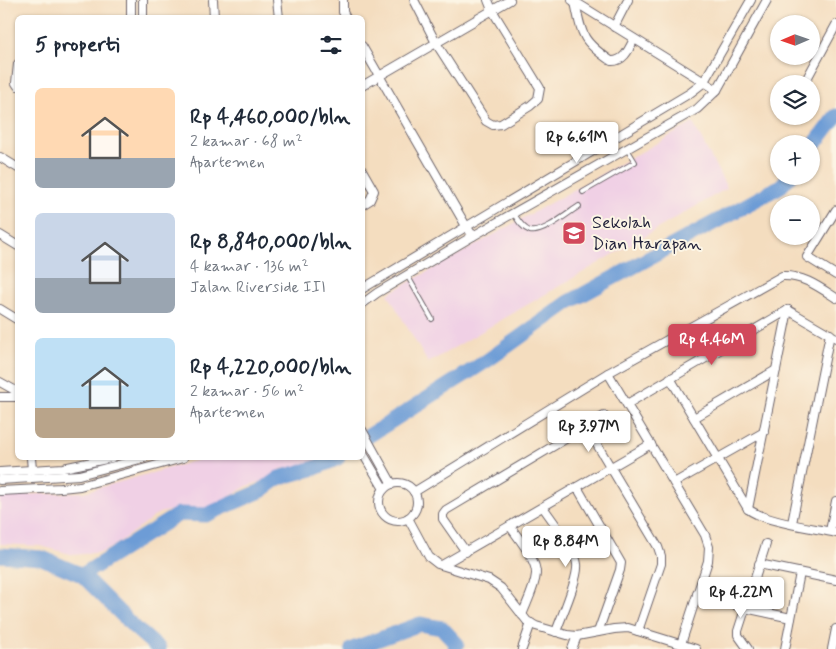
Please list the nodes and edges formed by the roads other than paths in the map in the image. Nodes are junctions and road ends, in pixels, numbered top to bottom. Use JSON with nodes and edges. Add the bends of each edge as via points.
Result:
{"nodes":[{"id":1,"x":131,"y":0,"type":"edge"},
{"id":2,"x":143,"y":0,"type":"edge"},
{"id":3,"x":213,"y":0,"type":"edge"},
{"id":4,"x":277,"y":0,"type":"edge"},
{"id":5,"x":343,"y":0,"type":"edge"},
{"id":6,"x":414,"y":0,"type":"edge"},
{"id":7,"x":488,"y":0,"type":"edge"},
{"id":8,"x":510,"y":0,"type":"edge"},
{"id":9,"x":628,"y":0,"type":"edge"},
{"id":10,"x":752,"y":0,"type":"edge"},
{"id":11,"x":767,"y":0,"type":"edge"},
{"id":12,"x":573,"y":1,"type":"edge"},
{"id":13,"x":492,"y":10,"type":"junction"},
{"id":14,"x":131,"y":15,"type":"edge"},
{"id":15,"x":143,"y":15,"type":"edge"},
{"id":16,"x":214,"y":15,"type":"edge"},
{"id":17,"x":279,"y":15,"type":"edge"},
{"id":18,"x":345,"y":15,"type":"edge"},
{"id":19,"x":836,"y":25,"type":"edge"},
{"id":20,"x":614,"y":27,"type":"junction"},
{"id":21,"x":634,"y":39,"type":"junction"},
{"id":22,"x":436,"y":43,"type":"junction"},
{"id":23,"x":365,"y":51,"type":"edge"},
{"id":24,"x":809,"y":75,"type":"edge"},
{"id":25,"x":380,"y":76,"type":"junction"},
{"id":26,"x":703,"y":83,"type":"junction"},
{"id":27,"x":365,"y":84,"type":"edge"},
{"id":28,"x":717,"y":90,"type":"junction"},
{"id":29,"x":627,"y":149,"type":"junction"},
{"id":30,"x":0,"y":158,"type":"edge"},
{"id":31,"x":15,"y":166,"type":"edge"},
{"id":32,"x":365,"y":176,"type":"edge"},
{"id":33,"x":583,"y":192,"type":"dead end"},
{"id":34,"x":365,"y":203,"type":"edge"},
{"id":35,"x":579,"y":206,"type":"dead end"},
{"id":36,"x":836,"y":210,"type":"edge"},
{"id":37,"x":514,"y":213,"type":"junction"},
{"id":38,"x":466,"y":226,"type":"junction"},
{"id":39,"x":0,"y":235,"type":"edge"},
{"id":40,"x":473,"y":236,"type":"junction"},
{"id":41,"x":15,"y":244,"type":"edge"},
{"id":42,"x":408,"y":275,"type":"junction"},
{"id":43,"x":836,"y":275,"type":"edge"},
{"id":44,"x":365,"y":287,"type":"edge"},
{"id":45,"x":836,"y":298,"type":"edge"},
{"id":46,"x":365,"y":303,"type":"edge"},
{"id":47,"x":0,"y":309,"type":"edge"},
{"id":48,"x":788,"y":310,"type":"junction"},
{"id":49,"x":15,"y":318,"type":"edge"},
{"id":50,"x":432,"y":319,"type":"dead end"},
{"id":51,"x":833,"y":336,"type":"edge"},
{"id":52,"x":776,"y":370,"type":"junction"},
{"id":53,"x":608,"y":373,"type":"junction"},
{"id":54,"x":670,"y":378,"type":"junction"},
{"id":55,"x":0,"y":382,"type":"edge"},
{"id":56,"x":15,"y":390,"type":"edge"},
{"id":57,"x":15,"y":396,"type":"edge"},
{"id":58,"x":0,"y":397,"type":"edge"},
{"id":59,"x":627,"y":404,"type":"junction"},
{"id":60,"x":604,"y":416,"type":"dead end"},
{"id":61,"x":694,"y":418,"type":"junction"},
{"id":62,"x":586,"y":426,"type":"junction"},
{"id":63,"x":764,"y":432,"type":"junction"},
{"id":64,"x":365,"y":435,"type":"edge"},
{"id":65,"x":651,"y":444,"type":"junction"},
{"id":66,"x":365,"y":457,"type":"edge"},
{"id":67,"x":718,"y":458,"type":"junction"},
{"id":68,"x":31,"y":460,"type":"edge"},
{"id":69,"x":102,"y":460,"type":"edge"},
{"id":70,"x":136,"y":460,"type":"edge"},
{"id":71,"x":176,"y":460,"type":"edge"},
{"id":72,"x":610,"y":468,"type":"junction"},
{"id":73,"x":32,"y":470,"type":"junction"},
{"id":74,"x":0,"y":472,"type":"edge"},
{"id":75,"x":0,"y":480,"type":"edge"},
{"id":76,"x":674,"y":483,"type":"junction"},
{"id":77,"x":392,"y":484,"type":"junction"},
{"id":78,"x":577,"y":487,"type":"junction"},
{"id":79,"x":384,"y":489,"type":"junction"},
{"id":80,"x":0,"y":491,"type":"edge"},
{"id":81,"x":414,"y":492,"type":"junction"},
{"id":82,"x":836,"y":501,"type":"edge"},
{"id":83,"x":543,"y":507,"type":"junction"},
{"id":84,"x":748,"y":510,"type":"junction"},
{"id":85,"x":408,"y":518,"type":"junction"},
{"id":86,"x":792,"y":523,"type":"junction"},
{"id":87,"x":510,"y":526,"type":"junction"},
{"id":88,"x":833,"y":532,"type":"edge"},
{"id":89,"x":766,"y":544,"type":"dead end"},
{"id":90,"x":466,"y":552,"type":"junction"},
{"id":91,"x":759,"y":564,"type":"junction"},
{"id":92,"x":442,"y":565,"type":"junction"},
{"id":93,"x":800,"y":573,"type":"junction"},
{"id":94,"x":836,"y":580,"type":"edge"},
{"id":95,"x":697,"y":594,"type":"junction"},
{"id":96,"x":745,"y":608,"type":"junction"},
{"id":97,"x":522,"y":615,"type":"junction"},
{"id":98,"x":791,"y":618,"type":"junction"},
{"id":99,"x":531,"y":623,"type":"junction"},
{"id":100,"x":836,"y":629,"type":"edge"},
{"id":101,"x":638,"y":631,"type":"junction"},
{"id":102,"x":556,"y":632,"type":"junction"},
{"id":103,"x":598,"y":632,"type":"junction"},
{"id":104,"x":577,"y":636,"type":"junction"},
{"id":105,"x":681,"y":644,"type":"junction"},
{"id":106,"x":522,"y":649,"type":"edge"},
{"id":107,"x":572,"y":649,"type":"edge"},
{"id":108,"x":696,"y":649,"type":"edge"},
{"id":109,"x":748,"y":649,"type":"edge"},
{"id":110,"x":785,"y":649,"type":"edge"},
{"id":111,"x":832,"y":649,"type":"edge"}],
"edges":[{"from":1,"to":14,"type":"street"},
{"from":2,"to":15,"type":"street"},
{"from":3,"to":16,"type":"street"},
{"from":4,"to":17,"type":"street"},
{"from":5,"to":18,"type":"street"},
{"from":6,"to":22,"type":"street"},
{"from":7,"to":13,"type":"street"},
{"from":8,"to":13,"type":"street"},
{"from":9,"to":20,"type":"street"},
{"from":10,"to":26,"type":"street"},
{"from":11,"to":28,"type":"street"},
{"from":12,"to":20,"type":"street"},
{"from":12,"to":21,"type":"street","via":[[582,34],[593,48],[611,61],[622,58]]},
{"from":13,"to":22,"type":"street"},
{"from":13,"to":22,"type":"street","via":[[540,88],[538,99],[501,124],[493,125],[486,121]]},
{"from":19,"to":24,"type":"street"},
{"from":20,"to":21,"type":"street"},
{"from":21,"to":26,"type":"street"},
{"from":22,"to":25,"type":"street"},
{"from":23,"to":25,"type":"street"},
{"from":25,"to":27,"type":"street"},
{"from":25,"to":38,"type":"street"},
{"from":26,"to":28,"type":"street"},
{"from":26,"to":38,"type":"street"},
{"from":28,"to":29,"type":"street","via":[[697,109]]},
{"from":29,"to":33,"type":"lane","via":[[635,162]]},
{"from":29,"to":37,"type":"street"},
{"from":30,"to":31,"type":"street"},
{"from":32,"to":34,"type":"street","via":[[374,192]]},
{"from":35,"to":37,"type":"lane","via":[[539,231],[524,228]]},
{"from":36,"to":43,"type":"street","via":[[807,257]]},
{"from":37,"to":40,"type":"street"},
{"from":38,"to":40,"type":"street"},
{"from":38,"to":44,"type":"street"},
{"from":39,"to":41,"type":"street"},
{"from":40,"to":42,"type":"street"},
{"from":42,"to":46,"type":"street"},
{"from":42,"to":50,"type":"lane"},
{"from":45,"to":53,"type":"street","via":[[811,282],[782,276]]},
{"from":47,"to":49,"type":"street"},
{"from":48,"to":51,"type":"street"},
{"from":48,"to":52,"type":"street"},
{"from":48,"to":54,"type":"street"},
{"from":51,"to":86,"type":"street"},
{"from":52,"to":61,"type":"street"},
{"from":52,"to":63,"type":"street"},
{"from":53,"to":59,"type":"street"},
{"from":53,"to":81,"type":"street"},
{"from":54,"to":59,"type":"street"},
{"from":54,"to":61,"type":"street"},
{"from":55,"to":56,"type":"street"},
{"from":57,"to":58,"type":"street"},
{"from":59,"to":65,"type":"street"},
{"from":60,"to":62,"type":"street"},
{"from":61,"to":67,"type":"street"},
{"from":62,"to":72,"type":"street"},
{"from":62,"to":90,"type":"street","via":[[446,510],[443,519]]},
{"from":63,"to":67,"type":"street"},
{"from":63,"to":84,"type":"street"},
{"from":64,"to":77,"type":"street"},
{"from":65,"to":72,"type":"street"},
{"from":65,"to":76,"type":"street"},
{"from":66,"to":79,"type":"street"},
{"from":67,"to":76,"type":"street"},
{"from":67,"to":84,"type":"street"},
{"from":68,"to":73,"type":"street"},
{"from":69,"to":73,"type":"street"},
{"from":70,"to":75,"type":"street","via":[[78,475]]},
{"from":71,"to":80,"type":"street","via":[[80,486]]},
{"from":72,"to":78,"type":"street"},
{"from":72,"to":101,"type":"street","via":[[661,556]]},
{"from":73,"to":74,"type":"street"},
{"from":76,"to":95,"type":"street","via":[[709,547],[708,562]]},
{"from":77,"to":79,"type":"street"},
{"from":77,"to":81,"type":"street","via":[[404,484]]},
{"from":78,"to":83,"type":"street"},
{"from":78,"to":103,"type":"street","via":[[621,563]]},
{"from":79,"to":85,"type":"street","via":[[379,502],[381,510],[392,520]]},
{"from":81,"to":85,"type":"street","via":[[416,506]]},
{"from":82,"to":88,"type":"street"},
{"from":83,"to":87,"type":"street"},
{"from":83,"to":102,"type":"street","via":[[574,554],[577,565]]},
{"from":84,"to":86,"type":"street","via":[[766,518]]},
{"from":85,"to":92,"type":"street","via":[[429,557]]},
{"from":86,"to":88,"type":"street"},
{"from":87,"to":90,"type":"street"},
{"from":87,"to":97,"type":"street","via":[[534,562],[536,572]]},
{"from":89,"to":91,"type":"street"},
{"from":90,"to":92,"type":"street"},
{"from":91,"to":93,"type":"street"},
{"from":91,"to":96,"type":"street"},
{"from":92,"to":97,"type":"street","via":[[489,580],[501,588]]},
{"from":93,"to":94,"type":"street"},
{"from":93,"to":98,"type":"street"},
{"from":95,"to":96,"type":"street"},
{"from":95,"to":105,"type":"street"},
{"from":96,"to":98,"type":"street"},
{"from":96,"to":109,"type":"street","via":[[738,635]]},
{"from":97,"to":99,"type":"street"},
{"from":98,"to":110,"type":"street"},
{"from":99,"to":102,"type":"street"},
{"from":99,"to":106,"type":"street"},
{"from":100,"to":111,"type":"street"},
{"from":101,"to":103,"type":"street","via":[[614,628]]},
{"from":101,"to":105,"type":"street"},
{"from":102,"to":104,"type":"street"},
{"from":103,"to":104,"type":"street"},
{"from":104,"to":107,"type":"street"},
{"from":105,"to":108,"type":"street"}]}
